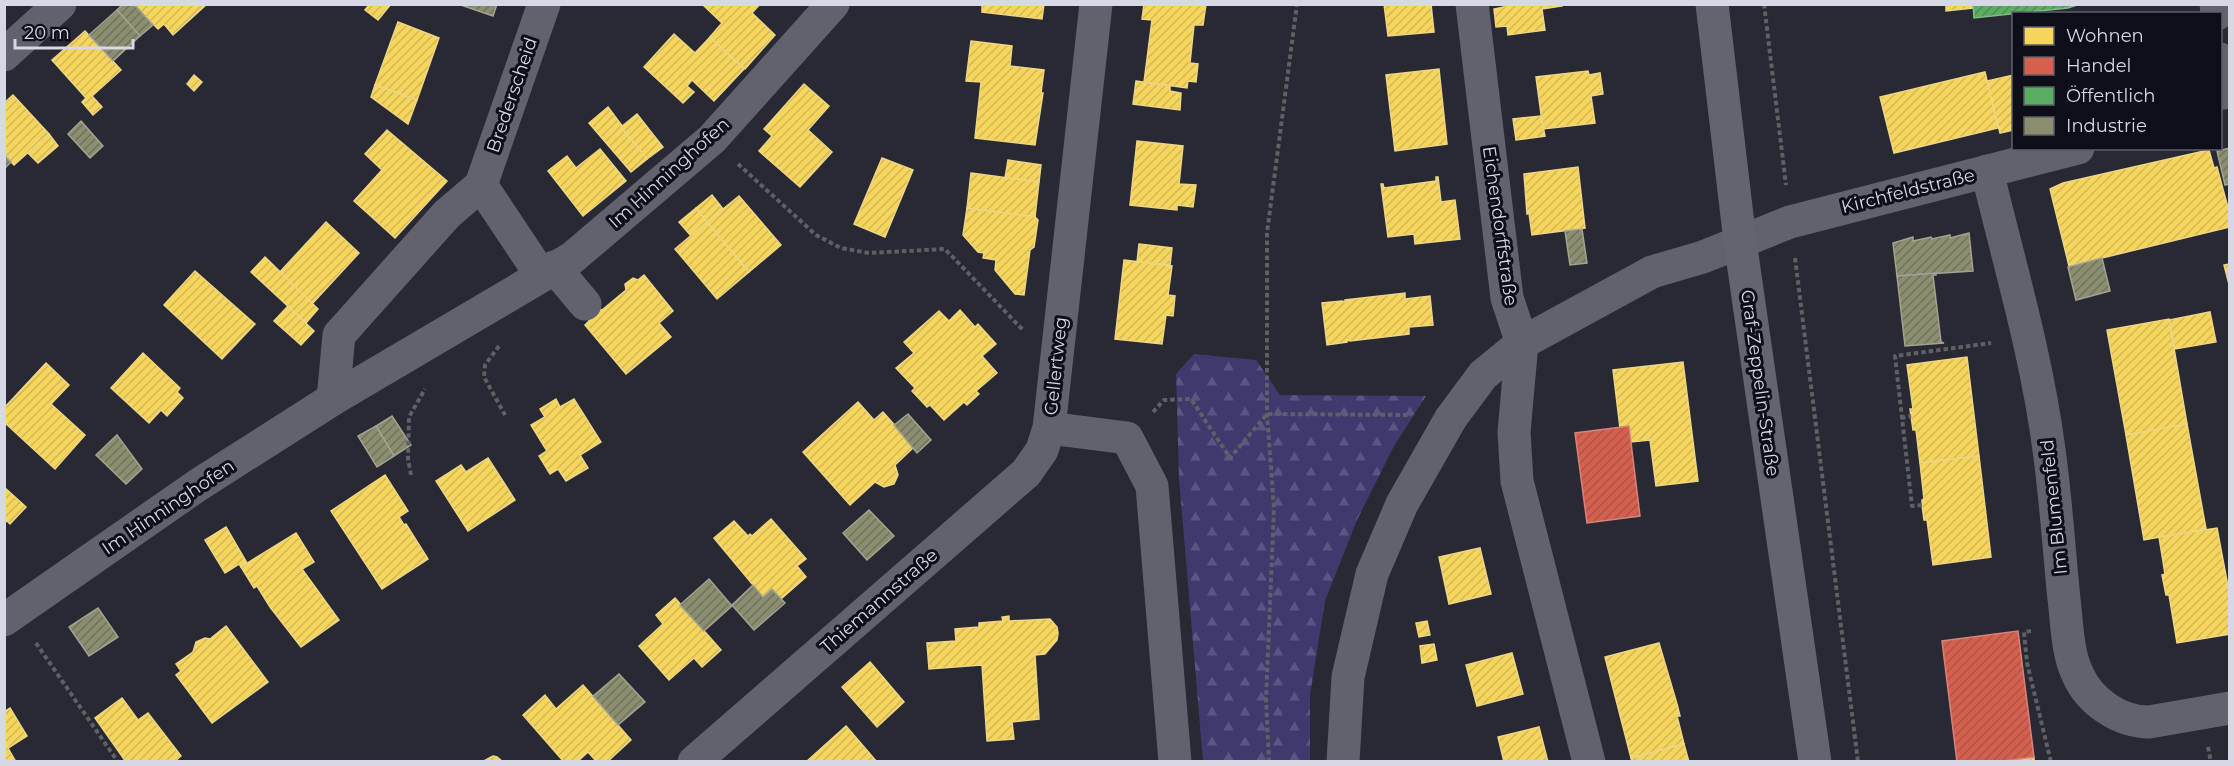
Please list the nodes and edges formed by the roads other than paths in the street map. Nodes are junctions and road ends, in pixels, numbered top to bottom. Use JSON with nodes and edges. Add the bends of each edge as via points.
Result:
{"nodes":[{"id":1,"x":60,"y":4,"type":"edge"},
{"id":2,"x":544,"y":4,"type":"edge"},
{"id":3,"x":833,"y":4,"type":"edge"},
{"id":4,"x":1096,"y":4,"type":"edge"},
{"id":5,"x":1472,"y":4,"type":"edge"},
{"id":6,"x":1712,"y":4,"type":"edge"},
{"id":7,"x":4,"y":55,"type":"edge"},
{"id":8,"x":2222,"y":76,"type":"edge"},
{"id":9,"x":2224,"y":93,"type":"edge"},
{"id":10,"x":2070,"y":150,"type":"edge"},
{"id":11,"x":1987,"y":171,"type":"junction"},
{"id":12,"x":481,"y":185,"type":"junction"},
{"id":13,"x":1740,"y":241,"type":"junction"},
{"id":14,"x":548,"y":271,"type":"junction"},
{"id":15,"x":585,"y":304,"type":"dead end"},
{"id":16,"x":1522,"y":343,"type":"junction"},
{"id":17,"x":333,"y":399,"type":"junction"},
{"id":18,"x":1049,"y":428,"type":"junction"},
{"id":19,"x":10,"y":617,"type":"edge"},
{"id":20,"x":2229,"y":708,"type":"edge"},
{"id":21,"x":694,"y":762,"type":"edge"},
{"id":22,"x":1175,"y":762,"type":"edge"},
{"id":23,"x":1343,"y":762,"type":"edge"},
{"id":24,"x":1588,"y":762,"type":"edge"},
{"id":25,"x":1815,"y":762,"type":"edge"}],
"edges":[{"from":1,"to":7,"type":"street"},
{"from":2,"to":12,"type":"street","name":"Brederscheid"},
{"from":3,"to":14,"type":"street","name":"Im Hinninghofen","via":[[712,139],[572,258]]},
{"from":4,"to":18,"type":"street","name":"Gellertweg"},
{"from":5,"to":16,"type":"street","name":"Eichendorffstraße","via":[[1507,298]]},
{"from":6,"to":13,"type":"main road","name":"Graf-Zeppelin-Straße"},
{"from":8,"to":9,"type":"street"},
{"from":10,"to":11,"type":"street","name":"Kirchfeldstraße"},
{"from":11,"to":13,"type":"street","name":"Kirchfeldstraße","via":[[1790,222]]},
{"from":11,"to":20,"type":"street","name":"Im Blumenfeld","via":[[2041,395],[2067,627],[2078,676],[2106,708],[2136,722]]},
{"from":12,"to":14,"type":"street"},
{"from":12,"to":17,"type":"street","via":[[447,214],[339,335]]},
{"from":13,"to":16,"type":"street","name":"Kirchfeldstraße","via":[[1652,272]]},
{"from":13,"to":25,"type":"main road","name":"Graf-Zeppelin-Straße"},
{"from":14,"to":15,"type":"street"},
{"from":14,"to":17,"type":"street","name":"Im Hinninghofen"},
{"from":16,"to":23,"type":"street","name":"Kirchfeldstraße","via":[[1483,375],[1451,418],[1402,504],[1372,574],[1348,677]]},
{"from":16,"to":24,"type":"street","name":"Eichendorffstraße","via":[[1514,432],[1517,481]]},
{"from":17,"to":19,"type":"street","name":"Im Hinninghofen","via":[[198,485]]},
{"from":18,"to":21,"type":"street","name":"Thiemannstraße","via":[[1042,450],[1026,473]]},
{"from":18,"to":22,"type":"street","name":"Gellertweg","via":[[1127,438],[1152,486]]}]}
